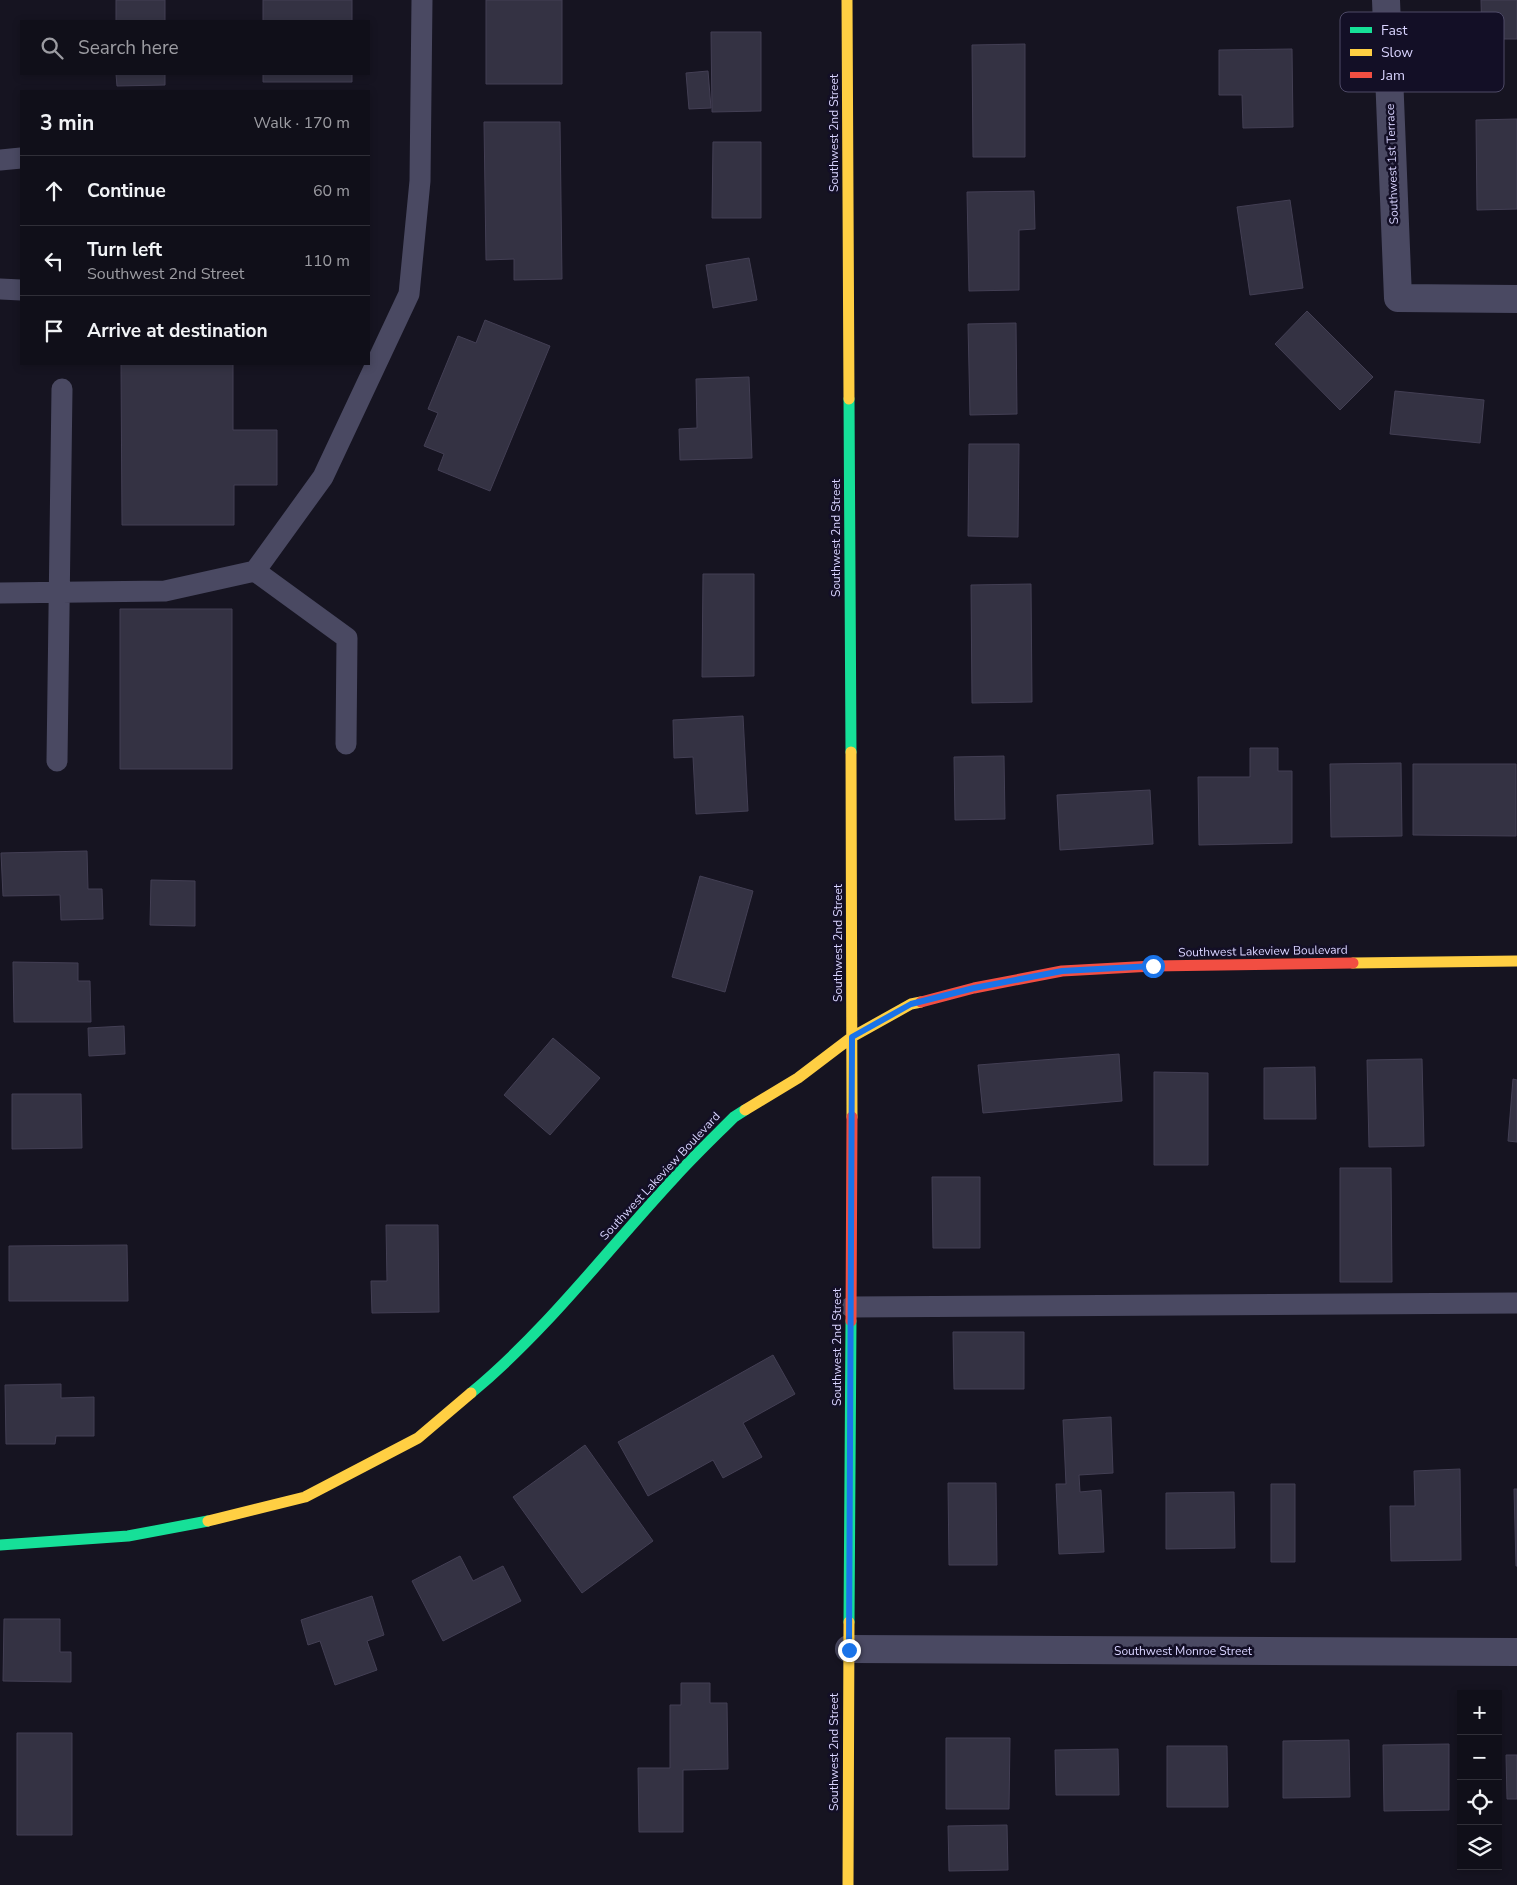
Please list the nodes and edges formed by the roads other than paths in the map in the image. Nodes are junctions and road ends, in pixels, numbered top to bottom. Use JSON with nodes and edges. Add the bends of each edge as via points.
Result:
{"nodes":[{"id":1,"x":422,"y":0,"type":"edge"},
{"id":2,"x":847,"y":0,"type":"edge"},
{"id":3,"x":1390,"y":92,"type":"edge"},
{"id":4,"x":20,"y":158,"type":"edge"},
{"id":5,"x":0,"y":160,"type":"edge"},
{"id":6,"x":0,"y":289,"type":"edge"},
{"id":7,"x":20,"y":290,"type":"edge"},
{"id":8,"x":1517,"y":299,"type":"edge"},
{"id":9,"x":62,"y":389,"type":"dead end"},
{"id":10,"x":254,"y":571,"type":"junction"},
{"id":11,"x":0,"y":592,"type":"edge"},
{"id":12,"x":59,"y":592,"type":"junction"},
{"id":13,"x":346,"y":744,"type":"dead end"},
{"id":14,"x":57,"y":761,"type":"dead end"},
{"id":15,"x":1517,"y":961,"type":"edge"},
{"id":16,"x":852,"y":1037,"type":"junction"},
{"id":17,"x":1517,"y":1304,"type":"edge"},
{"id":18,"x":850,"y":1307,"type":"junction"},
{"id":19,"x":0,"y":1545,"type":"edge"},
{"id":20,"x":849,"y":1650,"type":"junction"},
{"id":21,"x":1517,"y":1652,"type":"edge"},
{"id":22,"x":848,"y":1885,"type":"edge"}],
"edges":[{"from":1,"to":10,"type":"lane","via":[[420,181],[409,294],[322,477]]},
{"from":2,"to":16,"type":"street","name":"Southwest 2nd Street"},
{"from":3,"to":8,"type":"street","name":"Southwest 1st Terrace","via":[[1398,298]]},
{"from":4,"to":5,"type":"lane"},
{"from":6,"to":7,"type":"lane"},
{"from":9,"to":12,"type":"lane"},
{"from":10,"to":12,"type":"lane","via":[[165,590]]},
{"from":10,"to":13,"type":"lane","via":[[347,638]]},
{"from":11,"to":12,"type":"lane"},
{"from":12,"to":14,"type":"lane"},
{"from":15,"to":16,"type":"street","name":"Southwest Lakeview Boulevard","via":[[1153,966],[1062,971],[911,1004]]},
{"from":16,"to":18,"type":"street","name":"Southwest 2nd Street"},
{"from":16,"to":19,"type":"street","name":"Southwest Lakeview Boulevard","via":[[798,1078],[734,1117],[498,1371],[418,1438],[296,1500],[128,1536]]},
{"from":17,"to":18,"type":"lane"},
{"from":18,"to":20,"type":"street","name":"Southwest 2nd Street"},
{"from":20,"to":21,"type":"street","name":"Southwest Monroe Street"},
{"from":20,"to":22,"type":"street","name":"Southwest 2nd Street"}]}
